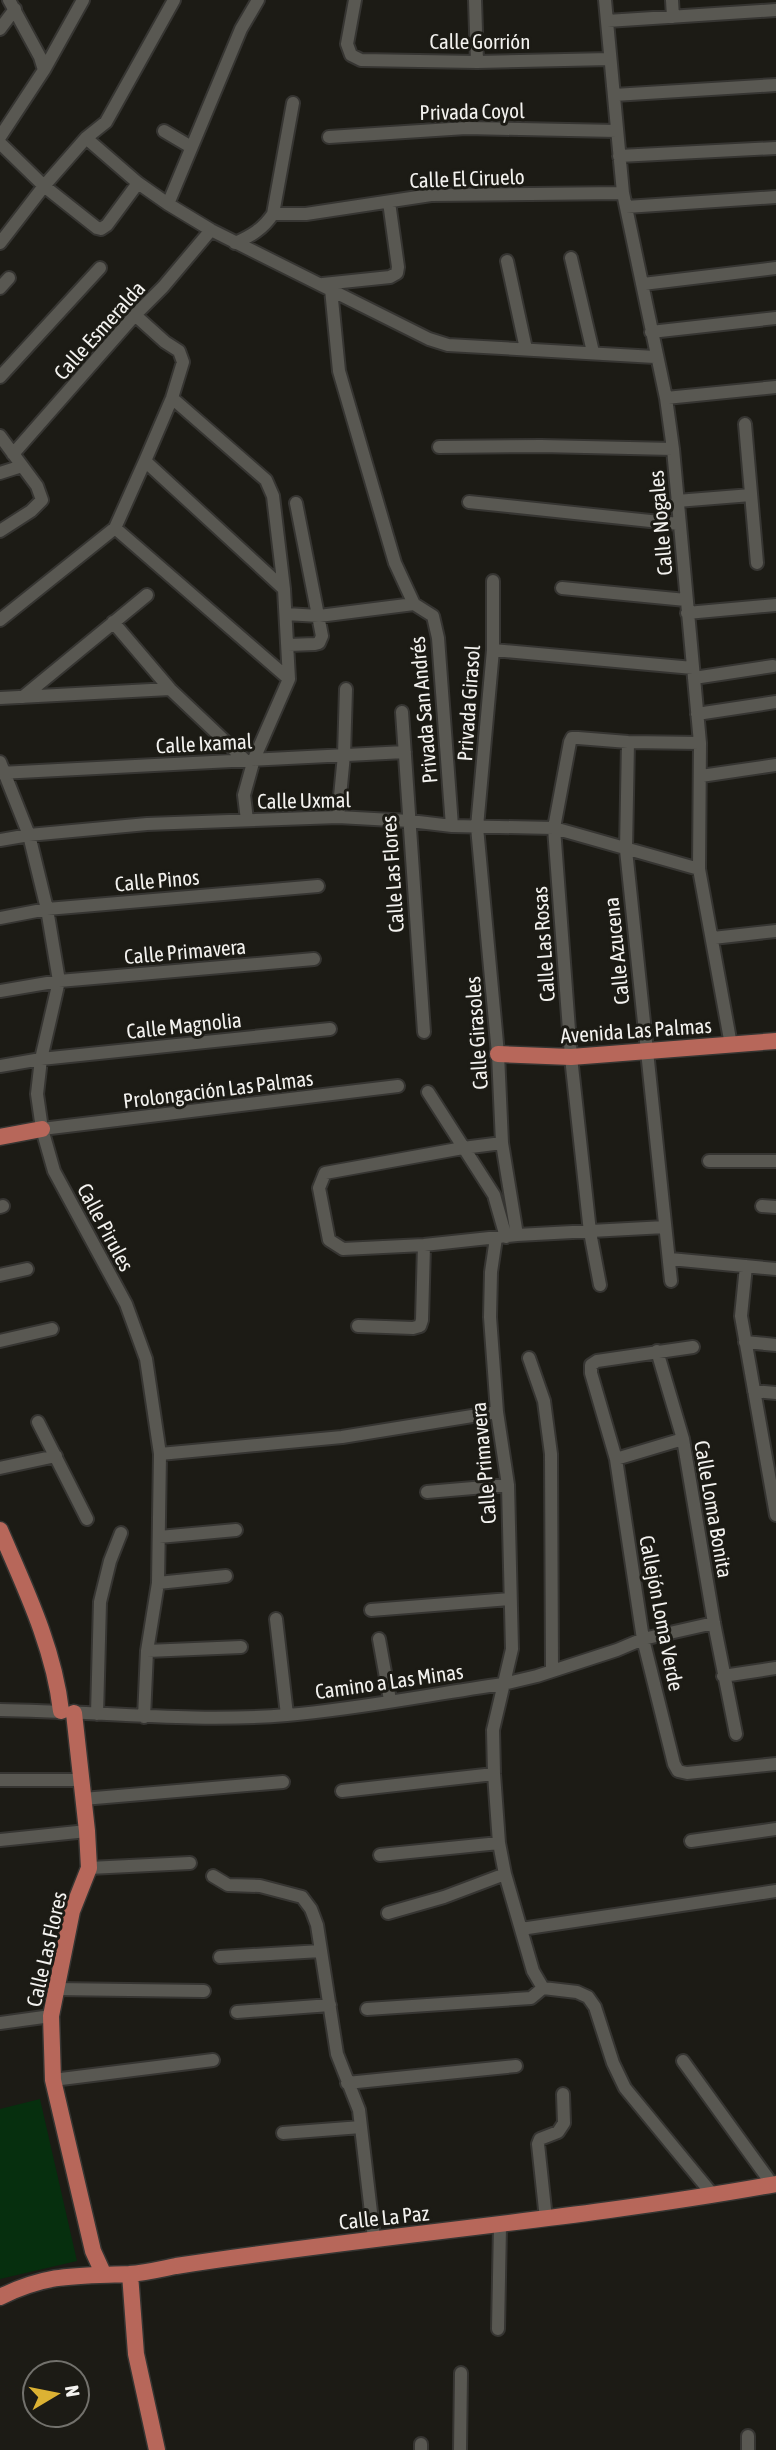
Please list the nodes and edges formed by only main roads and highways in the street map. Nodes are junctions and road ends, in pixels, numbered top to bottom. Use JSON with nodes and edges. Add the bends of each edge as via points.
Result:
{"nodes":[{"id":1,"x":776,"y":1041,"type":"edge"},
{"id":2,"x":498,"y":1054,"type":"road end"},
{"id":3,"x":42,"y":1129,"type":"road end"},
{"id":4,"x":0,"y":1137,"type":"edge"},
{"id":5,"x":0,"y":1530,"type":"edge"},
{"id":6,"x":774,"y":2184,"type":"edge"},
{"id":7,"x":103,"y":2273,"type":"junction"},
{"id":8,"x":130,"y":2274,"type":"junction"},
{"id":9,"x":0,"y":2297,"type":"edge"},
{"id":10,"x":157,"y":2450,"type":"edge"}],
"edges":[{"from":1,"to":2,"type":"main road","name":"Avenida Las Palmas","via":[[571,1057]]},
{"from":3,"to":4,"type":"main road"},
{"from":5,"to":7,"type":"main road","name":"Calle Las Flores","via":[[58,1681],[81,1780],[89,1868],[72,1910],[55,1989],[53,2080],[93,2251]]},
{"from":6,"to":8,"type":"main road","name":"Calle La Paz","via":[[500,2226],[374,2238]]},
{"from":7,"to":8,"type":"main road","name":"Calle La Paz"},
{"from":7,"to":9,"type":"main road","name":"Calle La Paz","via":[[59,2276]]},
{"from":8,"to":10,"type":"main road","via":[[136,2354]]}]}
